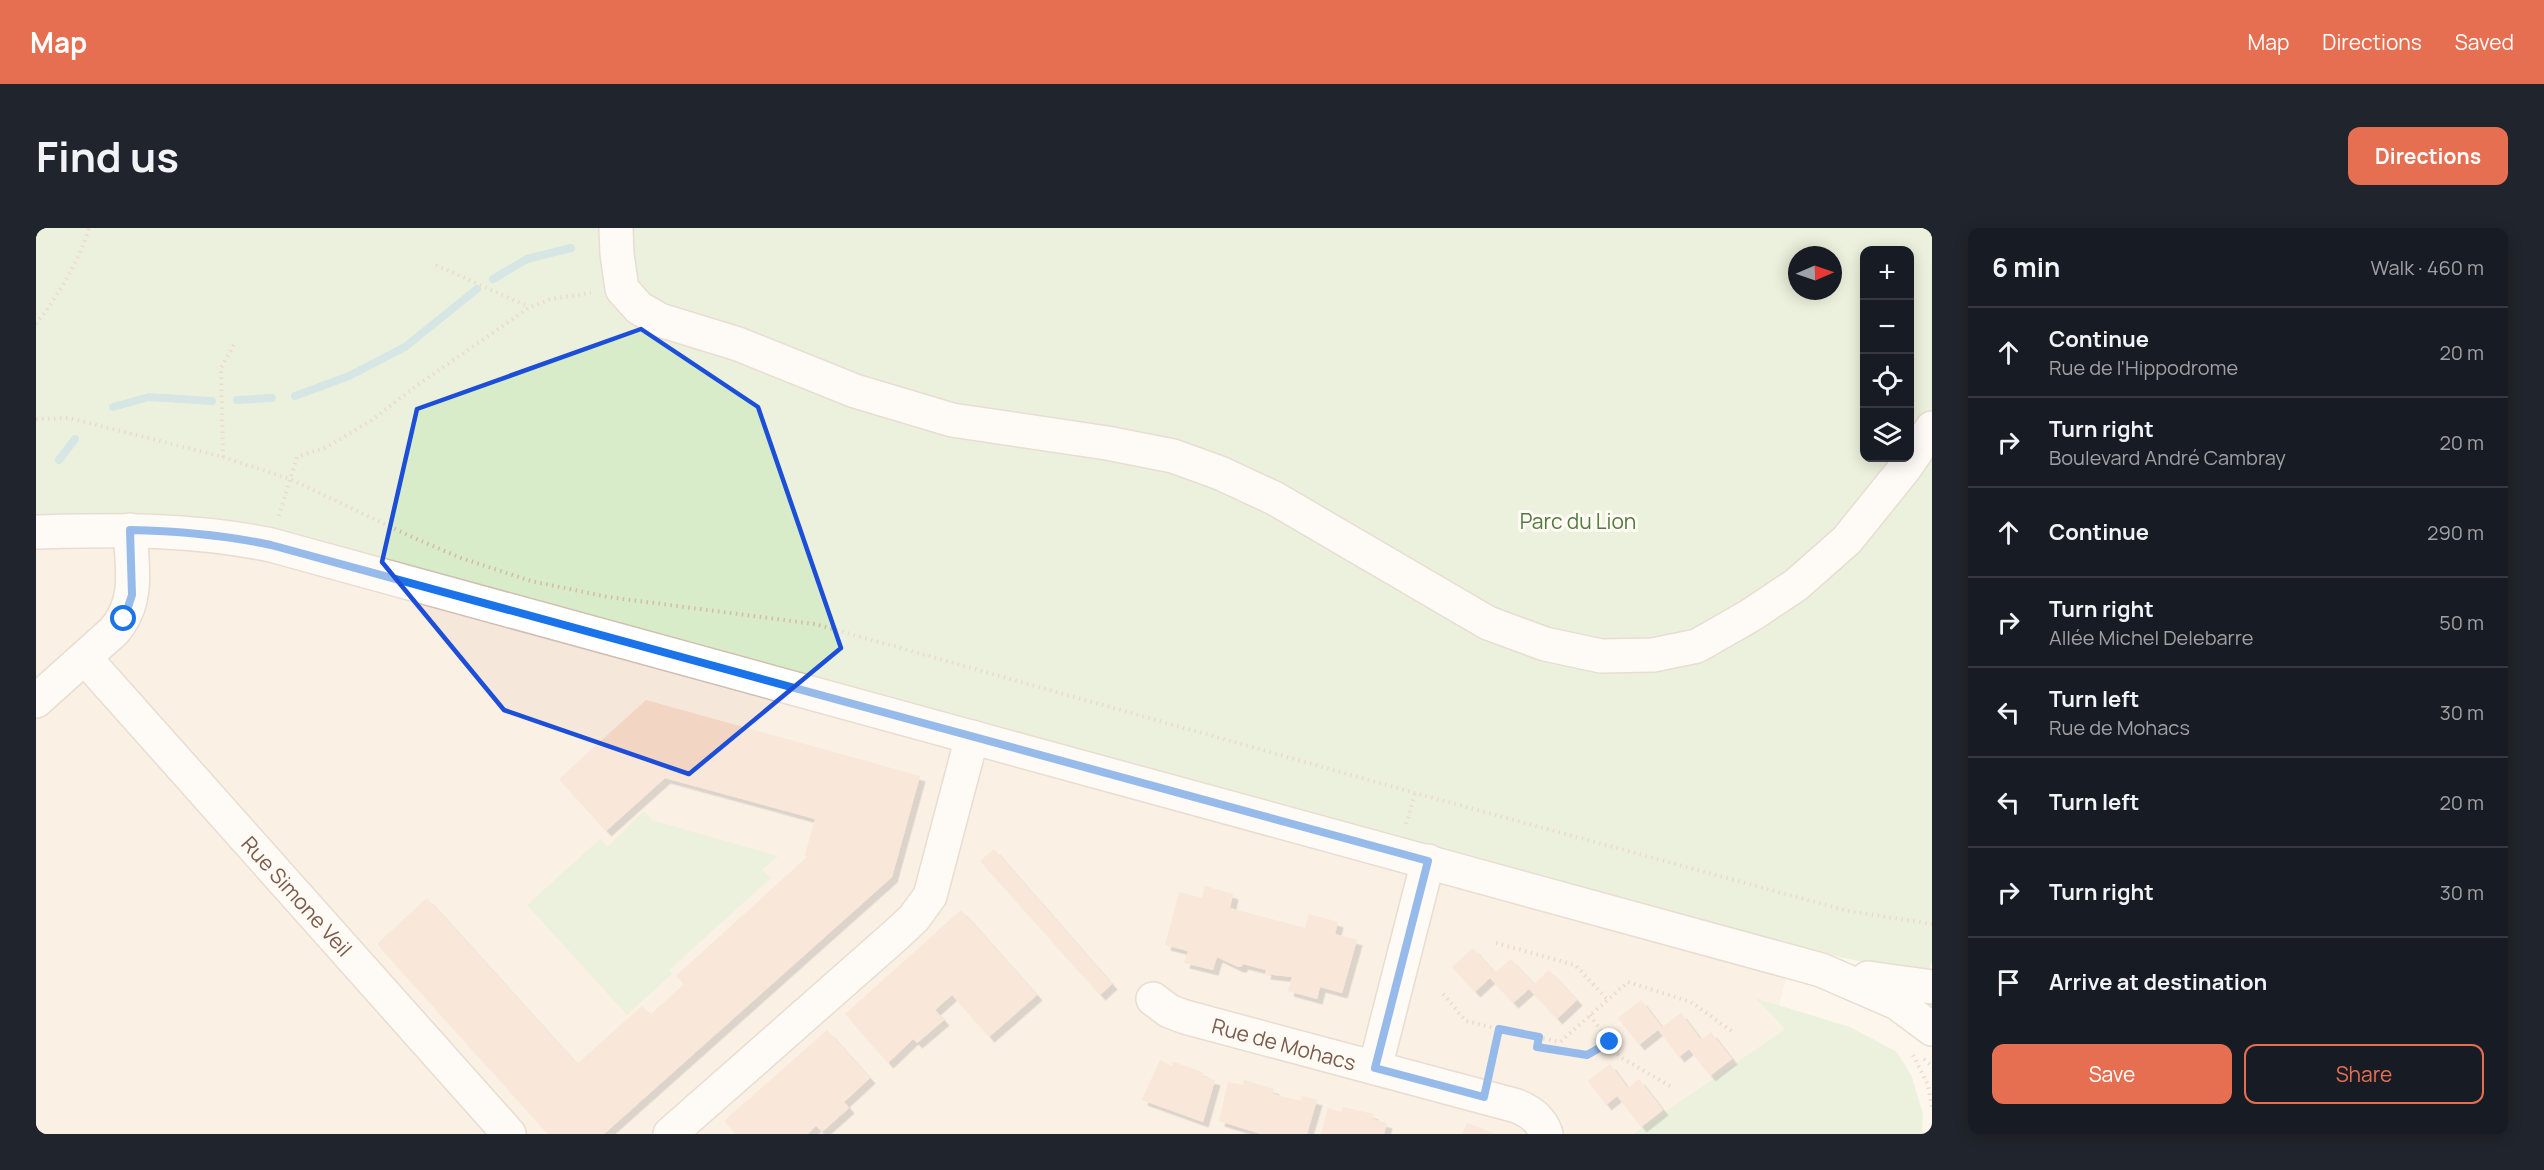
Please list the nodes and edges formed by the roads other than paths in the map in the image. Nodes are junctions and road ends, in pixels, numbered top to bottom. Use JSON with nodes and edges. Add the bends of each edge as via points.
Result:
{"nodes":[{"id":1,"x":616,"y":228,"type":"edge"},
{"id":2,"x":1932,"y":428,"type":"edge"},
{"id":3,"x":130,"y":530,"type":"junction"},
{"id":4,"x":36,"y":532,"type":"edge"},
{"id":5,"x":85,"y":658,"type":"junction"},
{"id":6,"x":36,"y":701,"type":"edge"},
{"id":7,"x":972,"y":737,"type":"junction"},
{"id":8,"x":1428,"y":861,"type":"junction"},
{"id":9,"x":1821,"y":970,"type":"junction"},
{"id":10,"x":1932,"y":987,"type":"edge"},
{"id":11,"x":1153,"y":999,"type":"dead end"},
{"id":12,"x":1932,"y":1029,"type":"edge"},
{"id":13,"x":1375,"y":1068,"type":"junction"},
{"id":14,"x":509,"y":1134,"type":"edge"},
{"id":15,"x":670,"y":1134,"type":"edge"},
{"id":16,"x":1546,"y":1134,"type":"edge"}],
"edges":[{"from":1,"to":2,"type":"street","via":[[622,289],[639,308],[660,320],[738,344],[866,394],[952,420],[1173,456],[1274,498],[1488,623],[1545,644],[1601,656],[1653,655],[1697,646],[1796,585],[1847,540]]},
{"from":3,"to":4,"type":"street"},
{"from":3,"to":5,"type":"street","via":[[129,608],[114,631]]},
{"from":3,"to":7,"type":"street","via":[[230,536],[271,545]]},
{"from":5,"to":6,"type":"street"},
{"from":5,"to":14,"type":"street","name":"Rue Simone Veil"},
{"from":7,"to":8,"type":"street"},
{"from":7,"to":15,"type":"street","via":[[934,885],[924,906]]},
{"from":8,"to":9,"type":"street"},
{"from":8,"to":13,"type":"street"},
{"from":9,"to":10,"type":"street"},
{"from":9,"to":12,"type":"street","via":[[1897,1003]]},
{"from":11,"to":13,"type":"street","name":"Rue de Mohacs","via":[[1185,1017]]},
{"from":13,"to":16,"type":"street","name":"Rue de Mohacs","via":[[1531,1113],[1540,1120]]}]}
